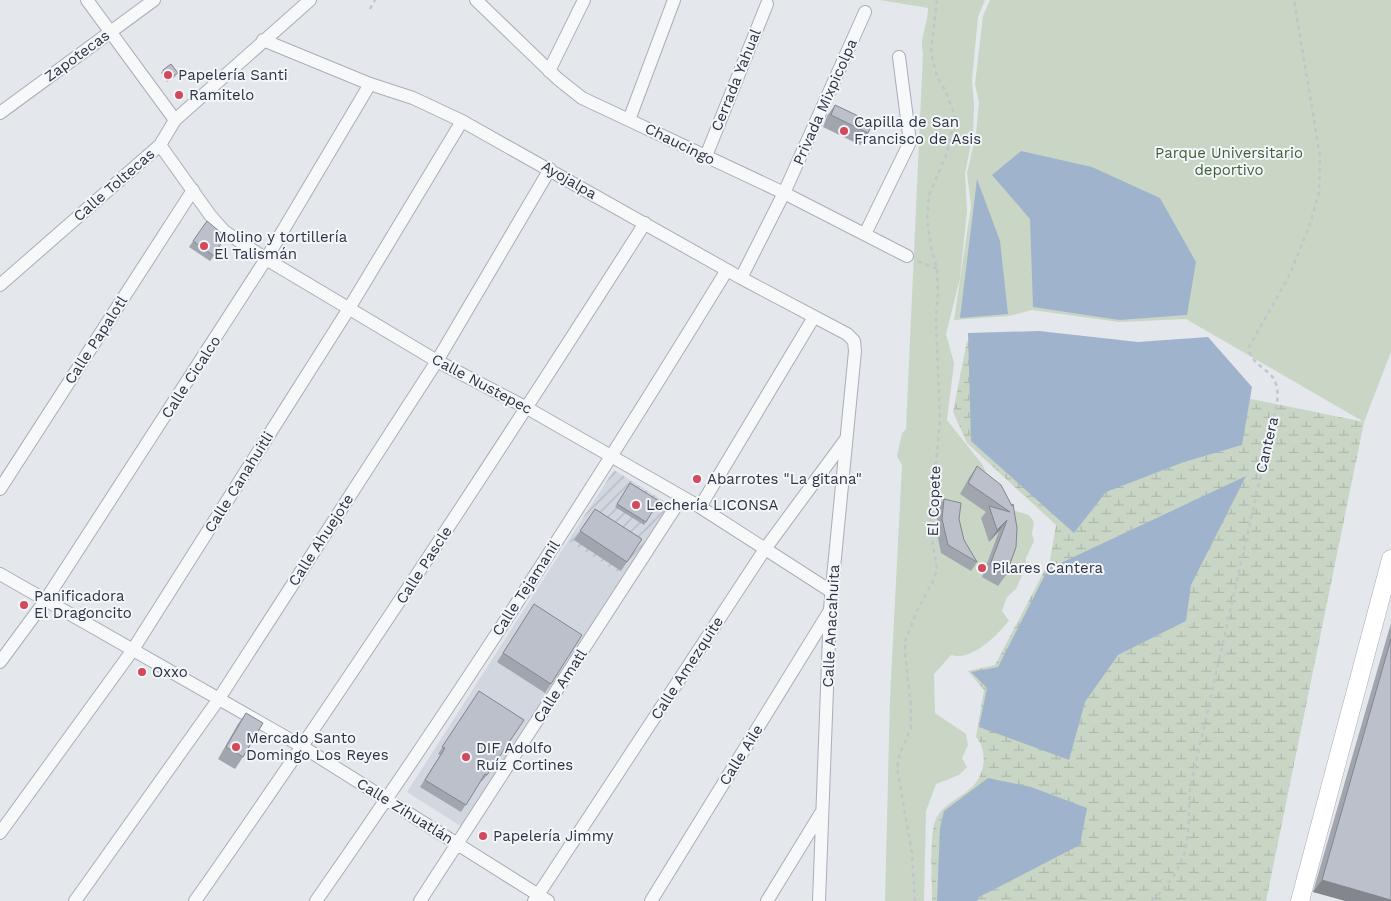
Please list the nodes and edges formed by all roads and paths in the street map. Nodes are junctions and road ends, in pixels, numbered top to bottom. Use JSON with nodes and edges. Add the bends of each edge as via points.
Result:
{"nodes":[{"id":1,"x":87,"y":0,"type":"edge"},
{"id":2,"x":154,"y":0,"type":"edge"},
{"id":3,"x":310,"y":0,"type":"edge"},
{"id":4,"x":374,"y":0,"type":"edge"},
{"id":5,"x":584,"y":0,"type":"edge"},
{"id":6,"x":674,"y":0,"type":"edge"},
{"id":7,"x":937,"y":0,"type":"edge"},
{"id":8,"x":1294,"y":0,"type":"edge"},
{"id":9,"x":481,"y":2,"type":"edge"},
{"id":10,"x":766,"y":4,"type":"dead end"},
{"id":11,"x":370,"y":9,"type":"dead end"},
{"id":12,"x":865,"y":12,"type":"dead end"},
{"id":13,"x":109,"y":32,"type":"junction"},
{"id":14,"x":263,"y":40,"type":"junction"},
{"id":15,"x":900,"y":57,"type":"dead end"},
{"id":16,"x":549,"y":71,"type":"junction"},
{"id":17,"x":370,"y":84,"type":"junction"},
{"id":18,"x":0,"y":113,"type":"edge"},
{"id":19,"x":174,"y":120,"type":"junction"},
{"id":20,"x":630,"y":120,"type":"junction"},
{"id":21,"x":462,"y":121,"type":"junction"},
{"id":22,"x":160,"y":144,"type":"junction"},
{"id":23,"x":706,"y":156,"type":"junction"},
{"id":24,"x":550,"y":169,"type":"junction"},
{"id":25,"x":192,"y":190,"type":"junction"},
{"id":26,"x":784,"y":193,"type":"junction"},
{"id":27,"x":645,"y":223,"type":"junction"},
{"id":28,"x":864,"y":234,"type":"junction"},
{"id":29,"x":907,"y":256,"type":"joint"},
{"id":30,"x":266,"y":259,"type":"junction"},
{"id":31,"x":937,"y":269,"type":"junction"},
{"id":32,"x":727,"y":270,"type":"junction"},
{"id":33,"x":741,"y":278,"type":"junction"},
{"id":34,"x":0,"y":285,"type":"edge"},
{"id":35,"x":348,"y":310,"type":"junction"},
{"id":36,"x":814,"y":317,"type":"junction"},
{"id":37,"x":855,"y":351,"type":"joint"},
{"id":38,"x":436,"y":361,"type":"junction"},
{"id":39,"x":527,"y":408,"type":"junction"},
{"id":40,"x":846,"y":439,"type":"junction"},
{"id":41,"x":612,"y":456,"type":"junction"},
{"id":42,"x":0,"y":490,"type":"edge"},
{"id":43,"x":682,"y":496,"type":"junction"},
{"id":44,"x":933,"y":503,"type":"junction"},
{"id":45,"x":941,"y":504,"type":"edge"},
{"id":46,"x":700,"y":507,"type":"junction"},
{"id":47,"x":765,"y":549,"type":"junction"},
{"id":48,"x":1391,"y":559,"type":"edge"},
{"id":49,"x":0,"y":574,"type":"edge"},
{"id":50,"x":832,"y":592,"type":"junction"},
{"id":51,"x":46,"y":602,"type":"junction"},
{"id":52,"x":830,"y":609,"type":"junction"},
{"id":53,"x":132,"y":651,"type":"junction"},
{"id":54,"x":0,"y":662,"type":"edge"},
{"id":55,"x":218,"y":700,"type":"junction"},
{"id":56,"x":303,"y":747,"type":"junction"},
{"id":57,"x":386,"y":800,"type":"junction"},
{"id":58,"x":822,"y":811,"type":"junction"},
{"id":59,"x":0,"y":833,"type":"edge"},
{"id":60,"x":458,"y":844,"type":"junction"},
{"id":61,"x":540,"y":899,"type":"edge"},
{"id":62,"x":75,"y":901,"type":"edge"},
{"id":63,"x":196,"y":901,"type":"edge"},
{"id":64,"x":316,"y":901,"type":"edge"},
{"id":65,"x":420,"y":901,"type":"edge"},
{"id":66,"x":651,"y":901,"type":"edge"},
{"id":67,"x":767,"y":901,"type":"edge"},
{"id":68,"x":819,"y":901,"type":"edge"},
{"id":69,"x":915,"y":901,"type":"edge"},
{"id":70,"x":1152,"y":901,"type":"edge"},
{"id":71,"x":1300,"y":901,"type":"edge"}],
"edges":[{"from":1,"to":13,"type":"street"},
{"from":2,"to":13,"type":"street","name":"Zapotecas"},
{"from":3,"to":14,"type":"street","name":"Calle Toltecas"},
{"from":4,"to":11,"type":"path"},
{"from":5,"to":16,"type":"street"},
{"from":6,"to":20,"type":"street"},
{"from":7,"to":31,"type":"path","name":"El Copete","via":[[931,53],[937,76],[955,116],[947,153],[929,195],[927,217]]},
{"from":8,"to":70,"type":"path","name":"Cantera","via":[[1320,156],[1320,192],[1289,276],[1249,347],[1251,357],[1276,383],[1276,404],[1190,789],[1186,850],[1172,879]]},
{"from":9,"to":16,"type":"street","name":"Chaucingo"},
{"from":10,"to":23,"type":"street","name":"Cerrada Yahual"},
{"from":12,"to":26,"type":"street","name":"Privada Mixpicolpa"},
{"from":13,"to":18,"type":"street","name":"Zapotecas"},
{"from":13,"to":19,"type":"street"},
{"from":14,"to":17,"type":"street","name":"Ayojalpa"},
{"from":14,"to":19,"type":"street","name":"Calle Toltecas"},
{"from":15,"to":28,"type":"street","via":[[910,142]]},
{"from":16,"to":20,"type":"street","name":"Chaucingo","via":[[582,98]]},
{"from":17,"to":21,"type":"street","name":"Ayojalpa","via":[[413,98]]},
{"from":17,"to":30,"type":"street","name":"Calle Cicalco"},
{"from":19,"to":22,"type":"street","name":"Calle Toltecas"},
{"from":20,"to":23,"type":"street","name":"Chaucingo"},
{"from":21,"to":24,"type":"street","name":"Ayojalpa"},
{"from":21,"to":35,"type":"street","name":"Calle Canahuitli"},
{"from":22,"to":25,"type":"street","name":"Calle Nustepec"},
{"from":22,"to":34,"type":"street","name":"Calle Toltecas"},
{"from":23,"to":26,"type":"street","name":"Chaucingo"},
{"from":24,"to":27,"type":"street","name":"Ayojalpa"},
{"from":24,"to":38,"type":"street","name":"Calle Ahuejote"},
{"from":25,"to":30,"type":"street","name":"Calle Nustepec","via":[[224,231]]},
{"from":25,"to":42,"type":"street","name":"Calle Papalotl"},
{"from":26,"to":28,"type":"street","name":"Chaucingo"},
{"from":26,"to":33,"type":"street"},
{"from":27,"to":32,"type":"street","name":"Ayojalpa"},
{"from":27,"to":39,"type":"street","name":"Calle Pascle"},
{"from":28,"to":29,"type":"street","name":"Chaucingo"},
{"from":29,"to":31,"type":"path"},
{"from":30,"to":35,"type":"street","name":"Calle Nustepec"},
{"from":30,"to":51,"type":"street","name":"Calle Cicalco"},
{"from":31,"to":44,"type":"path","name":"El Copete","via":[[940,420]]},
{"from":32,"to":33,"type":"street","name":"Ayojalpa"},
{"from":32,"to":41,"type":"street","name":"Calle Tejamanil"},
{"from":33,"to":36,"type":"street","name":"Ayojalpa"},
{"from":35,"to":38,"type":"street","name":"Calle Nustepec"},
{"from":35,"to":53,"type":"street","name":"Calle Canahuitli"},
{"from":36,"to":37,"type":"street","name":"Ayojalpa","via":[[847,334],[854,341]]},
{"from":36,"to":46,"type":"street"},
{"from":37,"to":40,"type":"street","name":"Calle Anacahuita"},
{"from":38,"to":39,"type":"street","name":"Calle Nustepec"},
{"from":38,"to":55,"type":"street","name":"Calle Ahuejote"},
{"from":39,"to":41,"type":"street","name":"Calle Nustepec"},
{"from":39,"to":56,"type":"street","name":"Calle Pascle"},
{"from":40,"to":47,"type":"street","name":"Calle Amezquite"},
{"from":40,"to":50,"type":"street","name":"Calle Anacahuita"},
{"from":41,"to":43,"type":"street","name":"Calle Nustepec"},
{"from":41,"to":57,"type":"street","name":"Calle Tejamanil"},
{"from":43,"to":46,"type":"street","name":"Calle Nustepec"},
{"from":43,"to":60,"type":"street","name":"Calle Amatl"},
{"from":44,"to":45,"type":"path"},
{"from":44,"to":69,"type":"path","name":"El Copete","via":[[930,527],[936,569],[906,641],[904,654],[911,728],[900,753],[898,768],[912,853]]},
{"from":46,"to":47,"type":"street","name":"Calle Nustepec"},
{"from":47,"to":50,"type":"street","name":"Calle Nustepec"},
{"from":47,"to":61,"type":"street","name":"Calle Amezquite"},
{"from":48,"to":71,"type":"main road"},
{"from":49,"to":51,"type":"street","name":"Calle Zihuatlán"},
{"from":50,"to":52,"type":"street","name":"Calle Anacahuita"},
{"from":51,"to":53,"type":"street","name":"Calle Zihuatlán"},
{"from":51,"to":54,"type":"street","name":"Calle Cicalco"},
{"from":52,"to":58,"type":"street","name":"Calle Anacahuita"},
{"from":52,"to":66,"type":"street","name":"Calle Aile"},
{"from":53,"to":55,"type":"street","name":"Calle Zihuatlán"},
{"from":53,"to":59,"type":"street","name":"Calle Canahuitli"},
{"from":55,"to":56,"type":"street","name":"Calle Zihuatlán"},
{"from":55,"to":62,"type":"street","name":"Calle Ahuejote"},
{"from":56,"to":57,"type":"street","name":"Calle Zihuatlán"},
{"from":56,"to":63,"type":"street","name":"Calle Pascle"},
{"from":57,"to":60,"type":"street","name":"Calle Zihuatlán"},
{"from":57,"to":64,"type":"street","name":"Calle Tejamanil"},
{"from":58,"to":67,"type":"street"},
{"from":58,"to":68,"type":"street","name":"Calle Anacahuita"},
{"from":60,"to":61,"type":"street","name":"Calle Zihuatlán"},
{"from":60,"to":65,"type":"street","name":"Calle Amatl"}]}
